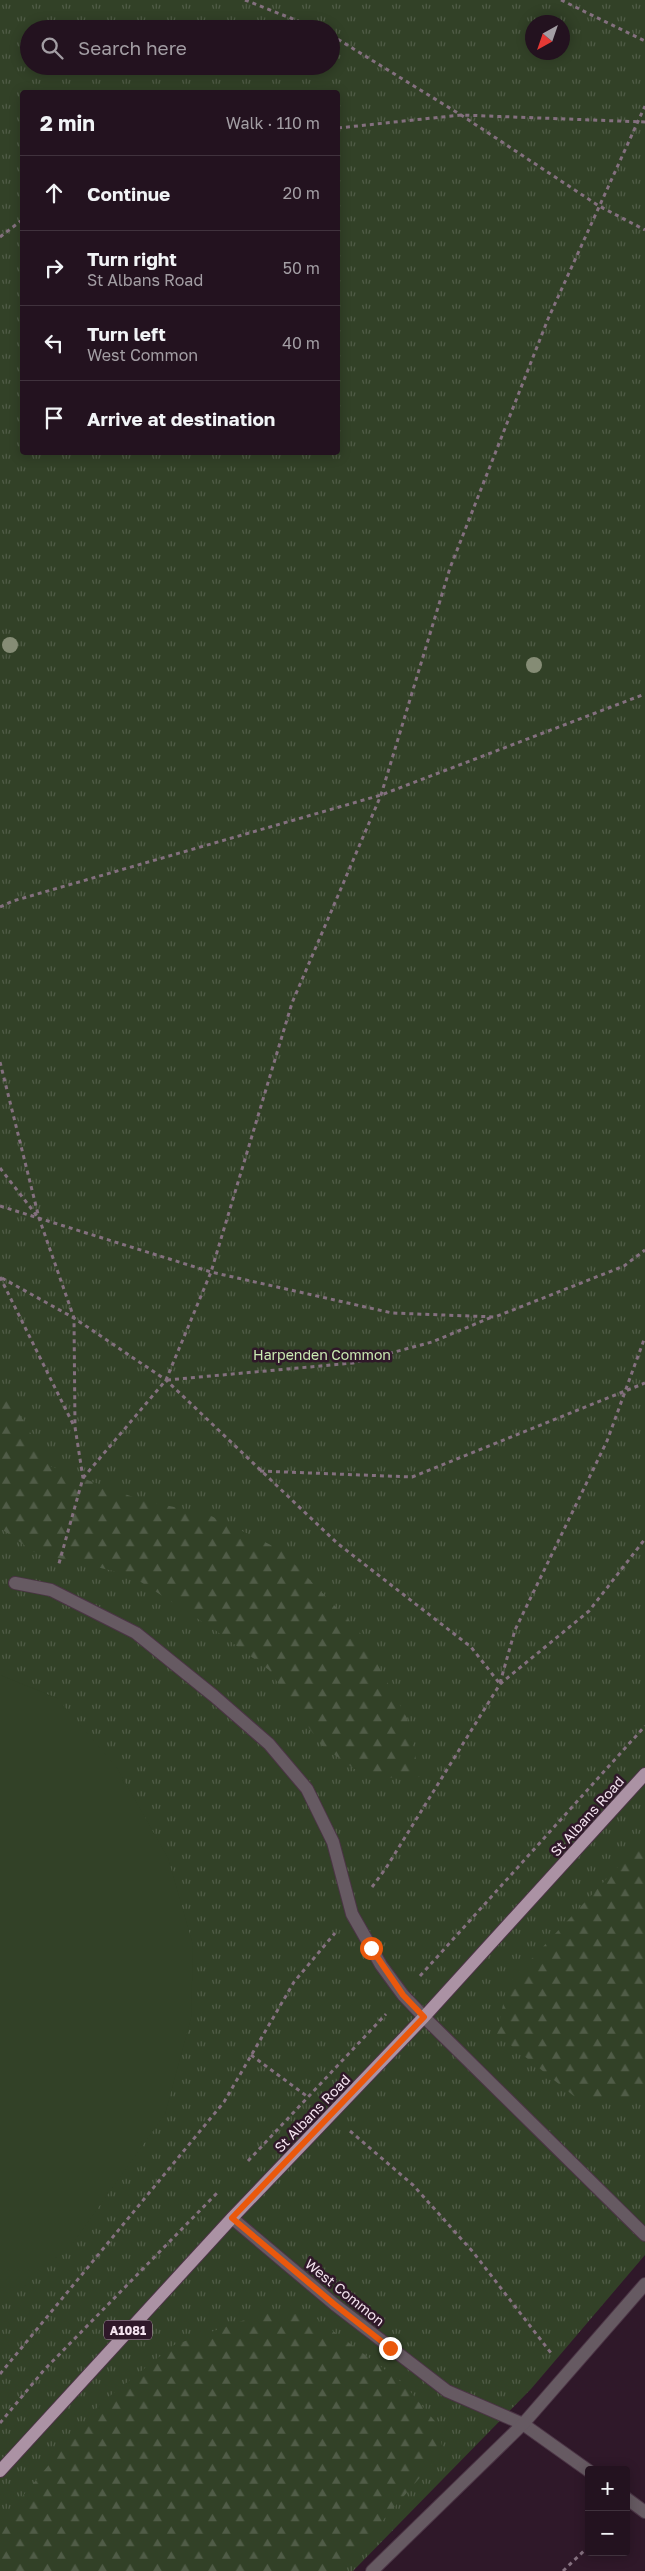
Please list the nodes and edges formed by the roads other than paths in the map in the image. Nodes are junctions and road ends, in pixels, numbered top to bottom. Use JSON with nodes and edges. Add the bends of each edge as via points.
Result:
{"nodes":[{"id":1,"x":15,"y":1583,"type":"dead end"},
{"id":2,"x":645,"y":1774,"type":"edge"},
{"id":3,"x":424,"y":2017,"type":"junction"},
{"id":4,"x":232,"y":2218,"type":"junction"},
{"id":5,"x":645,"y":2235,"type":"edge"},
{"id":6,"x":645,"y":2284,"type":"edge"},
{"id":7,"x":523,"y":2424,"type":"junction"},
{"id":8,"x":585,"y":2469,"type":"edge"},
{"id":9,"x":0,"y":2471,"type":"edge"},
{"id":10,"x":630,"y":2501,"type":"edge"},
{"id":11,"x":645,"y":2512,"type":"edge"},
{"id":12,"x":372,"y":2571,"type":"edge"}],
"edges":[{"from":1,"to":3,"type":"street","via":[[51,1590],[136,1633],[268,1744],[307,1788],[333,1842],[352,1914],[381,1965]]},
{"from":2,"to":3,"type":"main road","name":"St Albans Road","number":"A1081"},
{"from":3,"to":4,"type":"main road","name":"St Albans Road","number":"A1081"},
{"from":3,"to":5,"type":"street"},
{"from":4,"to":7,"type":"street","name":"West Common","via":[[334,2304],[447,2391]]},
{"from":4,"to":9,"type":"main road","name":"St Albans Road","number":"A1081"},
{"from":6,"to":7,"type":"street"},
{"from":7,"to":8,"type":"street","name":"West Common"},
{"from":7,"to":12,"type":"street"},
{"from":10,"to":11,"type":"street"}]}
